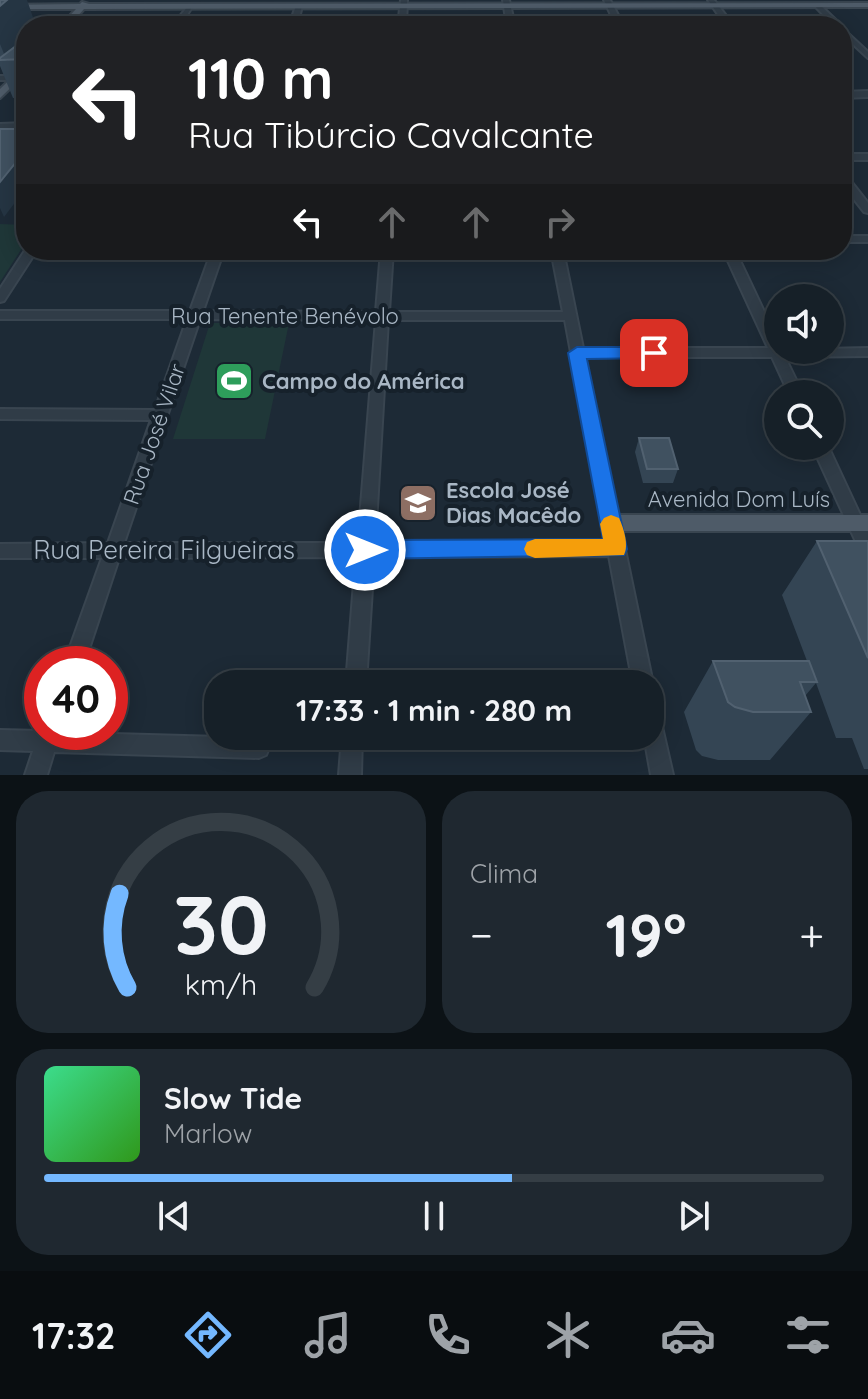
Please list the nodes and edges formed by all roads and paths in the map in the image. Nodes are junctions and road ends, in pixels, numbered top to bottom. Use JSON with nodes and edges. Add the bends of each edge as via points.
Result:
{"nodes":[{"id":1,"x":175,"y":0,"type":"edge"},
{"id":2,"x":83,"y":3,"type":"edge"},
{"id":3,"x":300,"y":3,"type":"edge"},
{"id":4,"x":403,"y":3,"type":"edge"},
{"id":5,"x":507,"y":3,"type":"edge"},
{"id":6,"x":608,"y":3,"type":"edge"},
{"id":7,"x":712,"y":3,"type":"edge"},
{"id":8,"x":814,"y":3,"type":"edge"},
{"id":9,"x":868,"y":4,"type":"edge"},
{"id":10,"x":4,"y":5,"type":"edge"},
{"id":11,"x":189,"y":7,"type":"junction"},
{"id":12,"x":183,"y":16,"type":"edge"},
{"id":13,"x":852,"y":39,"type":"edge"},
{"id":14,"x":852,"y":45,"type":"edge"},
{"id":15,"x":858,"y":45,"type":"junction"},
{"id":16,"x":868,"y":45,"type":"edge"},
{"id":17,"x":868,"y":56,"type":"edge"},
{"id":18,"x":13,"y":78,"type":"edge"},
{"id":19,"x":0,"y":88,"type":"edge"},
{"id":20,"x":0,"y":95,"type":"edge"},
{"id":21,"x":852,"y":190,"type":"edge"},
{"id":22,"x":868,"y":210,"type":"edge"},
{"id":23,"x":25,"y":260,"type":"edge"},
{"id":24,"x":215,"y":260,"type":"edge"},
{"id":25,"x":386,"y":260,"type":"edge"},
{"id":26,"x":559,"y":260,"type":"edge"},
{"id":27,"x":734,"y":260,"type":"edge"},
{"id":28,"x":0,"y":298,"type":"edge"},
{"id":29,"x":0,"y":315,"type":"edge"},
{"id":30,"x":382,"y":315,"type":"junction"},
{"id":31,"x":195,"y":316,"type":"junction"},
{"id":32,"x":569,"y":316,"type":"junction"},
{"id":33,"x":764,"y":324,"type":"edge"},
{"id":34,"x":764,"y":352,"type":"edge"},
{"id":35,"x":844,"y":352,"type":"edge"},
{"id":36,"x":868,"y":352,"type":"edge"},
{"id":37,"x":577,"y":353,"type":"junction"},
{"id":38,"x":0,"y":414,"type":"edge"},
{"id":39,"x":160,"y":415,"type":"junction"},
{"id":40,"x":828,"y":460,"type":"edge"},
{"id":41,"x":611,"y":523,"type":"junction"},
{"id":42,"x":862,"y":523,"type":"edge"},
{"id":43,"x":616,"y":549,"type":"junction"},
{"id":44,"x":114,"y":550,"type":"junction"},
{"id":45,"x":365,"y":550,"type":"junction"},
{"id":46,"x":868,"y":550,"type":"edge"},
{"id":47,"x":0,"y":551,"type":"edge"},
{"id":48,"x":80,"y":646,"type":"edge"},
{"id":49,"x":357,"y":670,"type":"edge"},
{"id":50,"x":640,"y":670,"type":"edge"},
{"id":51,"x":24,"y":738,"type":"edge"},
{"id":52,"x":0,"y":740,"type":"edge"},
{"id":53,"x":128,"y":741,"type":"edge"},
{"id":54,"x":204,"y":745,"type":"edge"},
{"id":55,"x":44,"y":750,"type":"edge"},
{"id":56,"x":351,"y":750,"type":"edge"},
{"id":57,"x":657,"y":750,"type":"edge"},
{"id":58,"x":36,"y":775,"type":"edge"},
{"id":59,"x":350,"y":775,"type":"edge"},
{"id":60,"x":662,"y":775,"type":"edge"}],
"edges":[{"from":1,"to":3,"type":"main road"},
{"from":2,"to":10,"type":"main road"},
{"from":2,"to":11,"type":"main road"},
{"from":3,"to":4,"type":"main road"},
{"from":3,"to":11,"type":"main road"},
{"from":4,"to":5,"type":"main road"},
{"from":5,"to":6,"type":"main road"},
{"from":6,"to":7,"type":"main road"},
{"from":7,"to":8,"type":"main road"},
{"from":8,"to":9,"type":"main road"},
{"from":11,"to":12,"type":"street"},
{"from":13,"to":15,"type":"street"},
{"from":14,"to":15,"type":"street"},
{"from":15,"to":16,"type":"street"},
{"from":15,"to":17,"type":"street"},
{"from":18,"to":19,"type":"main road"},
{"from":18,"to":20,"type":"main road"},
{"from":21,"to":22,"type":"street"},
{"from":23,"to":28,"type":"street"},
{"from":24,"to":31,"type":"street","name":"Rua José Vilar"},
{"from":25,"to":30,"type":"street"},
{"from":26,"to":32,"type":"street"},
{"from":27,"to":33,"type":"street"},
{"from":29,"to":31,"type":"street","name":"Rua Tenente Benévolo"},
{"from":30,"to":31,"type":"street","name":"Rua Tenente Benévolo"},
{"from":30,"to":32,"type":"street","name":"Rua Tenente Benévolo"},
{"from":30,"to":45,"type":"street"},
{"from":31,"to":39,"type":"street","name":"Rua José Vilar"},
{"from":32,"to":37,"type":"street"},
{"from":34,"to":37,"type":"street"},
{"from":35,"to":36,"type":"street"},
{"from":37,"to":41,"type":"street"},
{"from":38,"to":39,"type":"street"},
{"from":39,"to":44,"type":"street","name":"Rua José Vilar"},
{"from":40,"to":42,"type":"street"},
{"from":41,"to":42,"type":"main road","name":"Avenida Dom Luís"},
{"from":41,"to":43,"type":"street"},
{"from":42,"to":46,"type":"street"},
{"from":43,"to":45,"type":"street","name":"Rua Pereira Filgueiras"},
{"from":43,"to":50,"type":"street"},
{"from":44,"to":45,"type":"street","name":"Rua Pereira Filgueiras"},
{"from":44,"to":47,"type":"street","name":"Rua Pereira Filgueiras"},
{"from":44,"to":48,"type":"street","name":"Rua José Vilar"},
{"from":45,"to":49,"type":"street"},
{"from":51,"to":52,"type":"street"},
{"from":53,"to":54,"type":"street"},
{"from":55,"to":58,"type":"street"},
{"from":56,"to":59,"type":"street"},
{"from":57,"to":60,"type":"street"}]}
